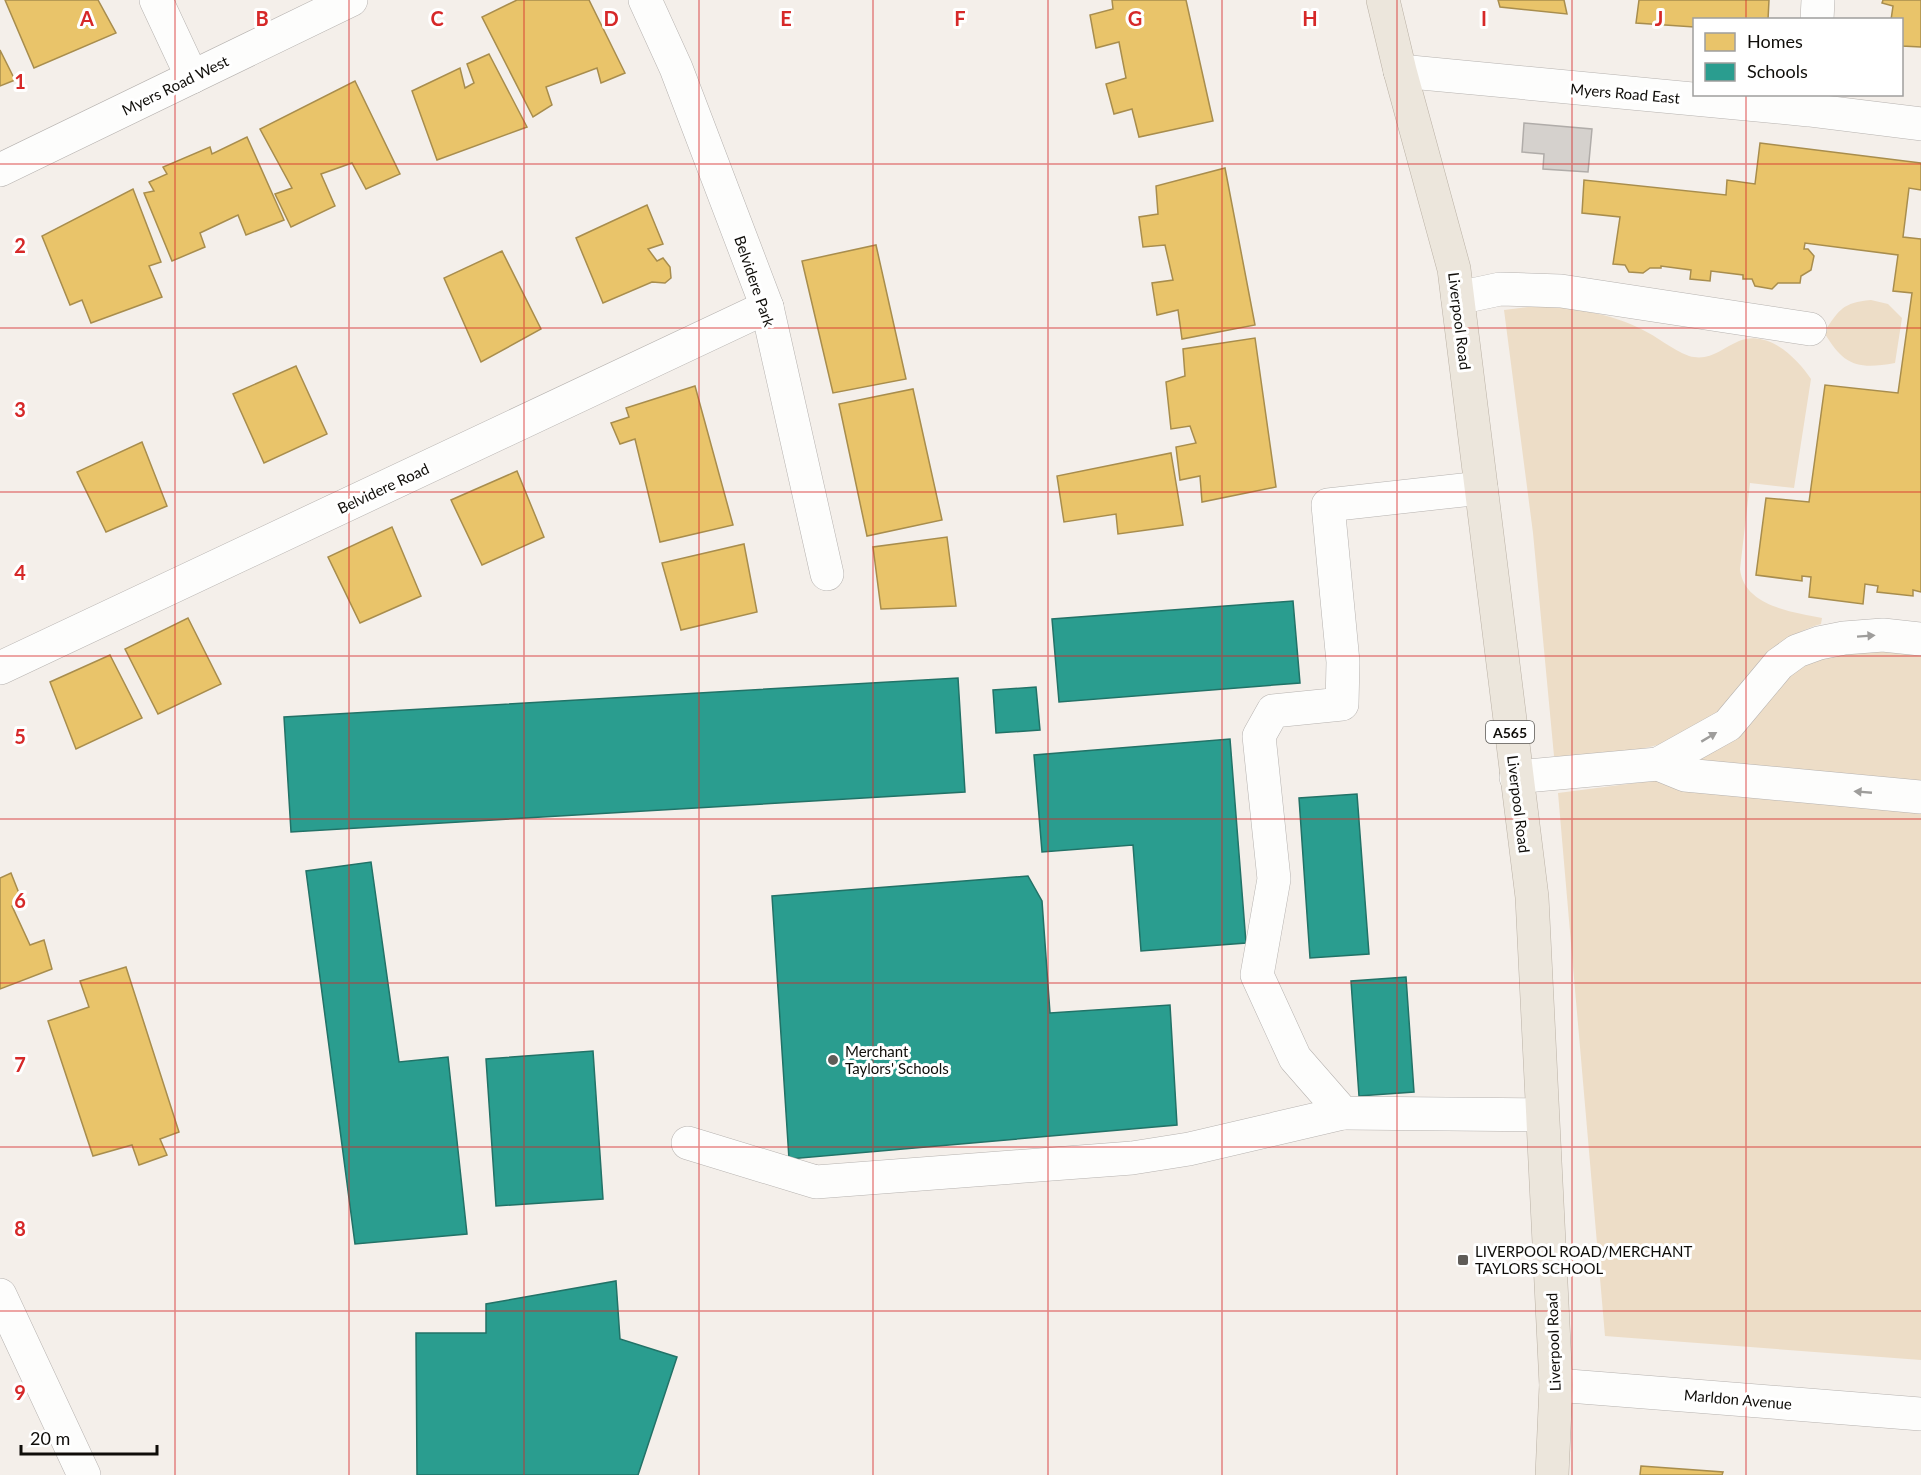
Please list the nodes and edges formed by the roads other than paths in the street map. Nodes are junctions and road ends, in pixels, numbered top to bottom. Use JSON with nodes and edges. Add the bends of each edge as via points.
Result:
{"nodes":[{"id":1,"x":156,"y":0,"type":"edge"},
{"id":2,"x":351,"y":0,"type":"edge"},
{"id":3,"x":645,"y":0,"type":"edge"},
{"id":4,"x":1383,"y":0,"type":"edge"},
{"id":5,"x":1818,"y":0,"type":"edge"},
{"id":6,"x":1817,"y":18,"type":"edge"},
{"id":7,"x":1400,"y":71,"type":"junction"},
{"id":8,"x":192,"y":77,"type":"junction"},
{"id":9,"x":1693,"y":93,"type":"edge"},
{"id":10,"x":1730,"y":96,"type":"edge"},
{"id":11,"x":1809,"y":102,"type":"edge"},
{"id":12,"x":1921,"y":124,"type":"edge"},
{"id":13,"x":0,"y":170,"type":"edge"},
{"id":14,"x":1458,"y":298,"type":"junction"},
{"id":15,"x":767,"y":308,"type":"junction"},
{"id":16,"x":1810,"y":329,"type":"dead end"},
{"id":17,"x":1481,"y":488,"type":"junction"},
{"id":18,"x":827,"y":574,"type":"dead end"},
{"id":19,"x":1921,"y":639,"type":"edge"},
{"id":20,"x":0,"y":668,"type":"edge"},
{"id":21,"x":1658,"y":764,"type":"junction"},
{"id":22,"x":1516,"y":777,"type":"junction"},
{"id":23,"x":1921,"y":797,"type":"edge"},
{"id":24,"x":1343,"y":1113,"type":"junction"},
{"id":25,"x":1542,"y":1115,"type":"junction"},
{"id":26,"x":688,"y":1143,"type":"dead end"},
{"id":27,"x":0,"y":1295,"type":"edge"},
{"id":28,"x":1556,"y":1385,"type":"junction"},
{"id":29,"x":1921,"y":1414,"type":"edge"},
{"id":30,"x":84,"y":1475,"type":"edge"},
{"id":31,"x":1552,"y":1475,"type":"edge"}],
"edges":[{"from":1,"to":8,"type":"street"},
{"from":2,"to":8,"type":"street","name":"Myers Road West"},
{"from":3,"to":15,"type":"street","name":"Belvidere Park","via":[[676,68]]},
{"from":4,"to":7,"type":"highway","name":"Liverpool Road","number":"A565"},
{"from":5,"to":6,"type":"street"},
{"from":7,"to":9,"type":"street","name":"Myers Road East"},
{"from":7,"to":14,"type":"highway","name":"Liverpool Road","number":"A565","via":[[1454,269]]},
{"from":8,"to":13,"type":"street","name":"Myers Road West"},
{"from":10,"to":11,"type":"street","name":"Myers Road East"},
{"from":11,"to":12,"type":"street","name":"Myers Road East"},
{"from":14,"to":16,"type":"street","via":[[1500,289],[1561,291]]},
{"from":14,"to":17,"type":"highway","name":"Liverpool Road","number":"A565"},
{"from":15,"to":18,"type":"street","name":"Belvidere Park"},
{"from":15,"to":20,"type":"street","name":"Belvidere Road"},
{"from":17,"to":22,"type":"highway","name":"Liverpool Road","number":"A565"},
{"from":17,"to":24,"type":"street","via":[[1328,505],[1343,662],[1342,704],[1273,711],[1258,736],[1274,879],[1257,975],[1295,1058]]},
{"from":21,"to":19,"type":"street","one_way":true,"via":[[1728,725],[1779,664],[1797,651],[1844,638],[1883,635]]},
{"from":21,"to":22,"type":"street"},
{"from":23,"to":21,"type":"street","one_way":true,"via":[[1685,775]]},
{"from":22,"to":25,"type":"highway","name":"Liverpool Road","number":"A565","via":[[1532,897]]},
{"from":24,"to":25,"type":"street"},
{"from":24,"to":26,"type":"street","via":[[1189,1149],[1132,1158],[816,1182]]},
{"from":25,"to":28,"type":"highway","name":"Liverpool Road","number":"A565"},
{"from":27,"to":30,"type":"street"},
{"from":28,"to":29,"type":"street","name":"Marldon Avenue"},
{"from":28,"to":31,"type":"highway","name":"Liverpool Road","number":"A565"}]}
